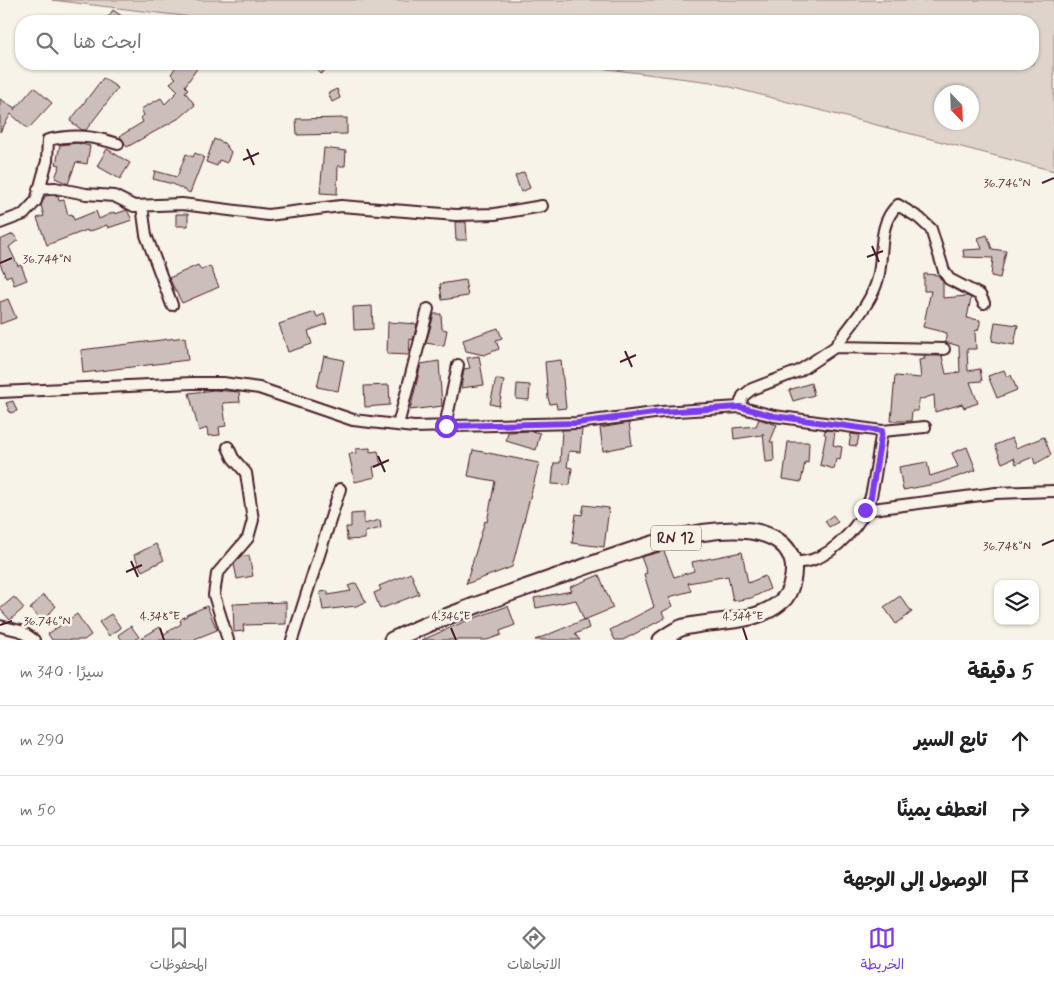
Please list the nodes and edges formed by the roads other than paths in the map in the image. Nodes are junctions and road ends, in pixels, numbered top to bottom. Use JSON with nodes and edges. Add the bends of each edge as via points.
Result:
{"nodes":[{"id":1,"x":118,"y":144,"type":"dead end"},
{"id":2,"x":38,"y":189,"type":"junction"},
{"id":3,"x":142,"y":206,"type":"junction"},
{"id":4,"x":542,"y":206,"type":"dead end"},
{"id":5,"x":0,"y":223,"type":"edge"},
{"id":6,"x":984,"y":303,"type":"dead end"},
{"id":7,"x":172,"y":305,"type":"dead end"},
{"id":8,"x":428,"y":309,"type":"dead end"},
{"id":9,"x":834,"y":347,"type":"junction"},
{"id":10,"x":944,"y":349,"type":"dead end"},
{"id":11,"x":458,"y":365,"type":"dead end"},
{"id":12,"x":0,"y":392,"type":"edge"},
{"id":13,"x":740,"y":407,"type":"junction"},
{"id":14,"x":398,"y":426,"type":"junction"},
{"id":15,"x":446,"y":426,"type":"junction"},
{"id":16,"x":925,"y":427,"type":"dead end"},
{"id":17,"x":882,"y":431,"type":"junction"},
{"id":18,"x":228,"y":447,"type":"dead end"},
{"id":19,"x":340,"y":489,"type":"dead end"},
{"id":20,"x":1054,"y":491,"type":"edge"},
{"id":21,"x":865,"y":510,"type":"junction"},
{"id":22,"x":792,"y":563,"type":"junction"},
{"id":23,"x":0,"y":626,"type":"edge"},
{"id":24,"x":34,"y":640,"type":"edge"},
{"id":25,"x":228,"y":640,"type":"edge"},
{"id":26,"x":292,"y":640,"type":"edge"},
{"id":27,"x":392,"y":640,"type":"edge"},
{"id":28,"x":662,"y":640,"type":"edge"}],
"edges":[{"from":1,"to":2,"type":"street","via":[[77,135],[48,140],[46,169]]},
{"from":2,"to":3,"type":"street","via":[[55,188],[114,196],[134,206]]},
{"from":2,"to":5,"type":"street","via":[[36,201],[28,210]]},
{"from":3,"to":4,"type":"street","via":[[182,204],[268,215],[341,206],[456,215],[495,214]]},
{"from":3,"to":7,"type":"street","via":[[146,235]]},
{"from":6,"to":9,"type":"street","via":[[980,295],[949,279],[931,229],[898,205],[890,211],[887,221],[878,278],[868,300]]},
{"from":8,"to":14,"type":"street"},
{"from":9,"to":10,"type":"street"},
{"from":9,"to":13,"type":"street","via":[[800,372],[752,389],[743,396]]},
{"from":11,"to":15,"type":"street"},
{"from":12,"to":14,"type":"street","via":[[223,384],[259,388],[353,420]]},
{"from":13,"to":15,"type":"street","via":[[662,412],[577,423]]},
{"from":13,"to":17,"type":"street","via":[[774,416]]},
{"from":14,"to":15,"type":"street"},
{"from":16,"to":17,"type":"street"},
{"from":17,"to":21,"type":"street","via":[[871,497]]},
{"from":18,"to":25,"type":"street","via":[[246,473],[252,520],[248,538],[218,574],[214,595]]},
{"from":19,"to":26,"type":"street"},
{"from":20,"to":21,"type":"street","via":[[996,493]]},
{"from":21,"to":22,"type":"street","via":[[853,528],[823,554],[812,560]]},
{"from":22,"to":27,"type":"main road","number":"RN 12","via":[[786,546],[752,531],[686,536],[642,547],[512,592]]},
{"from":22,"to":28,"type":"main road","via":[[794,579],[783,601],[764,613],[728,622],[683,627]]},
{"from":23,"to":24,"type":"street","via":[[20,631]]}]}
